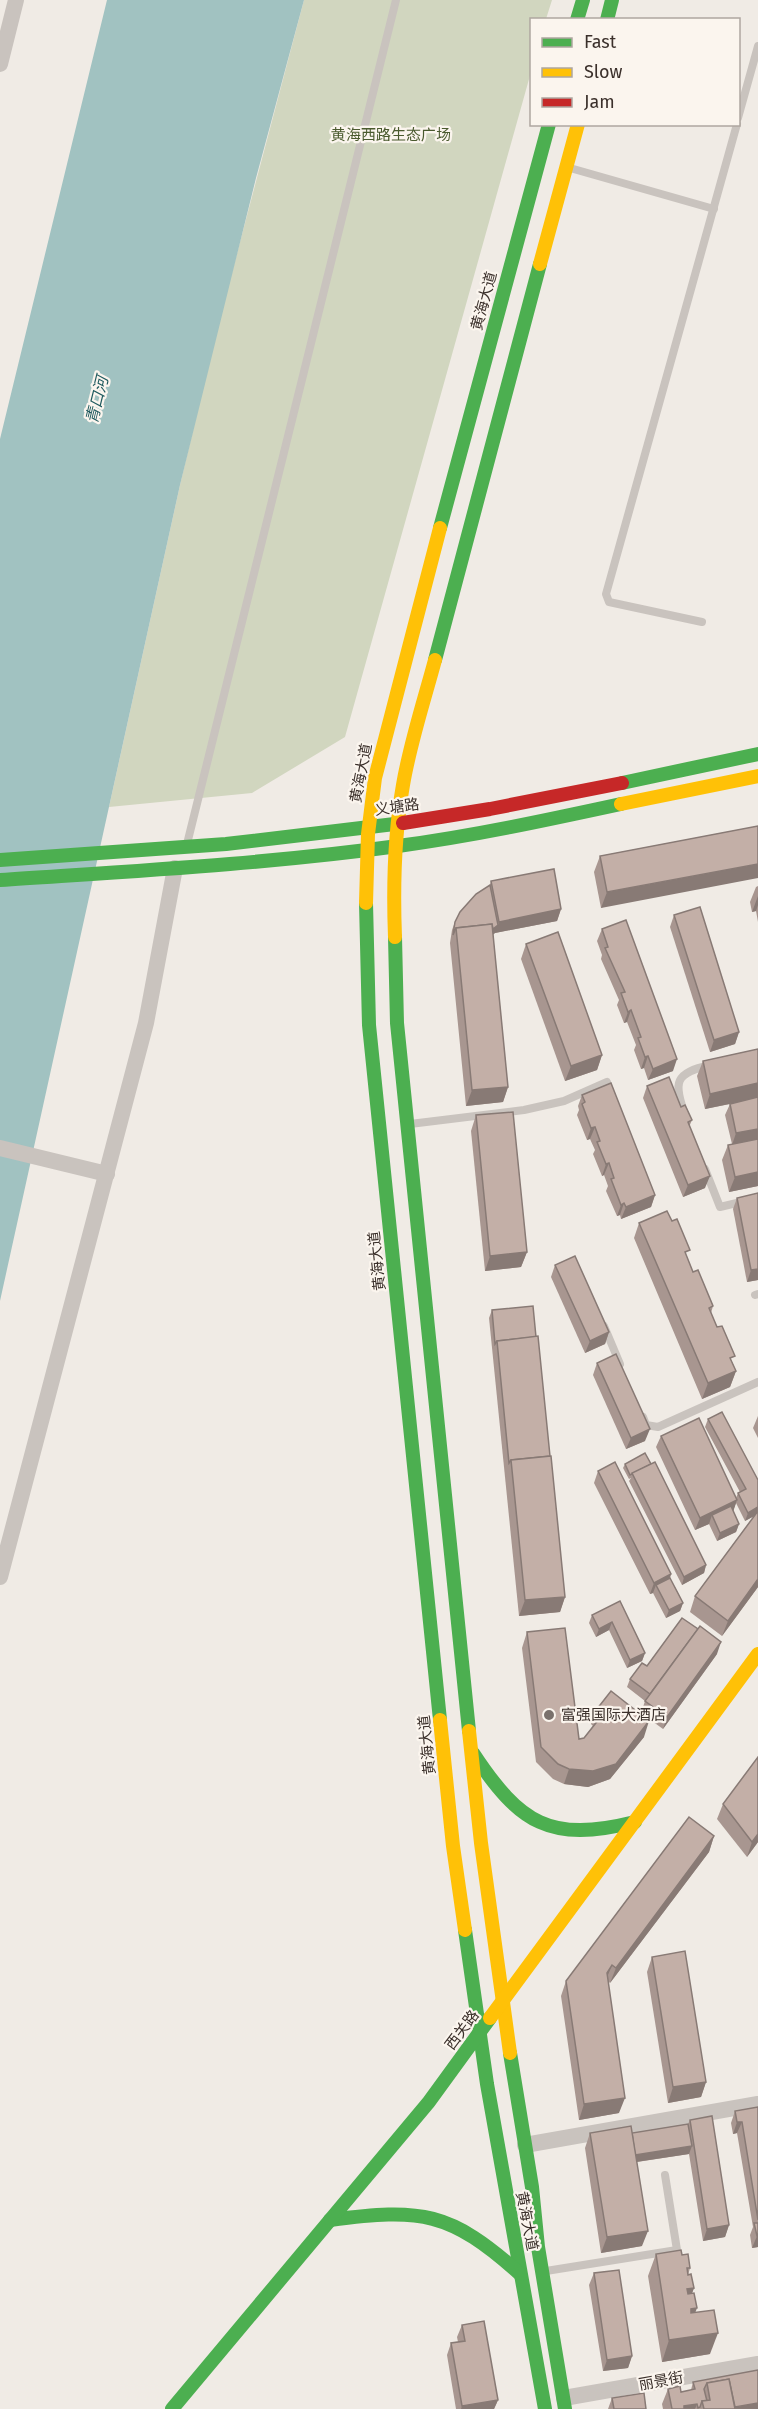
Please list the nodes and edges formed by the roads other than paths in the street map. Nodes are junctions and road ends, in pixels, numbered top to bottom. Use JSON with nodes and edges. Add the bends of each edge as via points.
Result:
{"nodes":[{"id":1,"x":16,"y":0,"type":"edge"},
{"id":2,"x":396,"y":0,"type":"edge"},
{"id":3,"x":583,"y":0,"type":"edge"},
{"id":4,"x":612,"y":0,"type":"edge"},
{"id":5,"x":578,"y":18,"type":"edge"},
{"id":6,"x":608,"y":18,"type":"edge"},
{"id":7,"x":758,"y":46,"type":"edge"},
{"id":8,"x":0,"y":64,"type":"edge"},
{"id":9,"x":740,"y":111,"type":"edge"},
{"id":10,"x":548,"y":126,"type":"edge"},
{"id":11,"x":577,"y":126,"type":"edge"},
{"id":12,"x":736,"y":126,"type":"edge"},
{"id":13,"x":566,"y":167,"type":"junction"},
{"id":14,"x":714,"y":209,"type":"junction"},
{"id":15,"x":702,"y":622,"type":"dead end"},
{"id":16,"x":758,"y":754,"type":"edge"},
{"id":17,"x":758,"y":776,"type":"edge"},
{"id":18,"x":397,"y":823,"type":"junction"},
{"id":19,"x":368,"y":827,"type":"junction"},
{"id":20,"x":395,"y":845,"type":"junction"},
{"id":21,"x":186,"y":848,"type":"junction"},
{"id":22,"x":367,"y":849,"type":"junction"},
{"id":23,"x":0,"y":860,"type":"edge"},
{"id":24,"x":175,"y":868,"type":"junction"},
{"id":25,"x":0,"y":880,"type":"edge"},
{"id":26,"x":724,"y":1061,"type":"edge"},
{"id":27,"x":607,"y":1082,"type":"edge"},
{"id":28,"x":408,"y":1124,"type":"junction"},
{"id":29,"x":688,"y":1124,"type":"edge"},
{"id":30,"x":0,"y":1148,"type":"edge"},
{"id":31,"x":700,"y":1155,"type":"edge"},
{"id":32,"x":107,"y":1174,"type":"junction"},
{"id":33,"x":758,"y":1198,"type":"edge"},
{"id":34,"x":599,"y":1315,"type":"edge"},
{"id":35,"x":623,"y":1370,"type":"edge"},
{"id":36,"x":758,"y":1383,"type":"edge"},
{"id":37,"x":637,"y":1403,"type":"edge"},
{"id":38,"x":0,"y":1577,"type":"edge"},
{"id":39,"x":758,"y":1654,"type":"edge"},
{"id":40,"x":472,"y":1753,"type":"junction"},
{"id":41,"x":635,"y":1822,"type":"junction"},
{"id":42,"x":503,"y":2002,"type":"junction"},
{"id":43,"x":479,"y":2034,"type":"junction"},
{"id":44,"x":758,"y":2104,"type":"edge"},
{"id":45,"x":525,"y":2145,"type":"junction"},
{"id":46,"x":665,"y":2175,"type":"dead end"},
{"id":47,"x":330,"y":2220,"type":"junction"},
{"id":48,"x":542,"y":2272,"type":"junction"},
{"id":49,"x":520,"y":2274,"type":"junction"},
{"id":50,"x":758,"y":2364,"type":"edge"},
{"id":51,"x":564,"y":2404,"type":"edge"},
{"id":52,"x":171,"y":2409,"type":"edge"},
{"id":53,"x":544,"y":2409,"type":"edge"}],
"edges":[{"from":1,"to":8,"type":"street"},
{"from":2,"to":21,"type":"lane"},
{"from":3,"to":5,"type":"main road"},
{"from":4,"to":6,"type":"main road"},
{"from":7,"to":9,"type":"lane"},
{"from":10,"to":19,"type":"main road","name":"黄海大道","via":[[411,636],[375,778]]},
{"from":11,"to":13,"type":"main road","name":"黄海大道"},
{"from":12,"to":14,"type":"lane"},
{"from":13,"to":14,"type":"lane"},
{"from":13,"to":18,"type":"main road","name":"黄海大道","via":[[444,621]]},
{"from":14,"to":15,"type":"lane","via":[[606,594],[609,602]]},
{"from":16,"to":18,"type":"main road","name":"义塘路","via":[[452,816]]},
{"from":17,"to":20,"type":"main road","via":[[456,837]]},
{"from":18,"to":19,"type":"main road","name":"义塘路"},
{"from":18,"to":20,"type":"main road","name":"黄海大道"},
{"from":19,"to":21,"type":"main road","name":"义塘路"},
{"from":19,"to":22,"type":"main road","name":"黄海大道"},
{"from":20,"to":22,"type":"main road"},
{"from":20,"to":28,"type":"main road","name":"黄海大道","via":[[393,938]]},
{"from":21,"to":23,"type":"main road","name":"义塘路"},
{"from":22,"to":24,"type":"main road"},
{"from":22,"to":43,"type":"main road","name":"黄海大道","via":[[365,939],[369,1025],[453,1846]]},
{"from":24,"to":25,"type":"main road"},
{"from":24,"to":32,"type":"street","via":[[146,1023]]},
{"from":26,"to":29,"type":"lane","via":[[689,1070],[681,1079],[677,1093]]},
{"from":27,"to":28,"type":"lane","via":[[564,1101],[524,1110]]},
{"from":28,"to":40,"type":"main road","name":"黄海大道"},
{"from":30,"to":32,"type":"street"},
{"from":31,"to":33,"type":"lane","via":[[720,1207]]},
{"from":32,"to":38,"type":"street"},
{"from":34,"to":35,"type":"lane"},
{"from":36,"to":37,"type":"lane","via":[[658,1427],[646,1425]]},
{"from":39,"to":41,"type":"main road","name":"西关路"},
{"from":40,"to":41,"type":"main road","via":[[491,1783],[536,1822],[562,1831],[586,1833]]},
{"from":40,"to":42,"type":"main road","name":"黄海大道"},
{"from":41,"to":42,"type":"main road","name":"西关路"},
{"from":42,"to":43,"type":"main road","name":"西关路"},
{"from":42,"to":45,"type":"main road","name":"黄海大道"},
{"from":43,"to":47,"type":"main road","name":"西关路","via":[[428,2103]]},
{"from":43,"to":49,"type":"main road","name":"黄海大道"},
{"from":44,"to":45,"type":"street"},
{"from":45,"to":48,"type":"main road","name":"黄海大道"},
{"from":46,"to":48,"type":"lane","via":[[677,2250]]},
{"from":47,"to":49,"type":"main road","via":[[407,2212],[437,2217],[493,2247]]},
{"from":47,"to":52,"type":"main road","name":"西关路"},
{"from":48,"to":51,"type":"main road","name":"黄海大道"},
{"from":49,"to":53,"type":"main road","name":"黄海大道"},
{"from":50,"to":51,"type":"street","name":"丽景街"}]}
